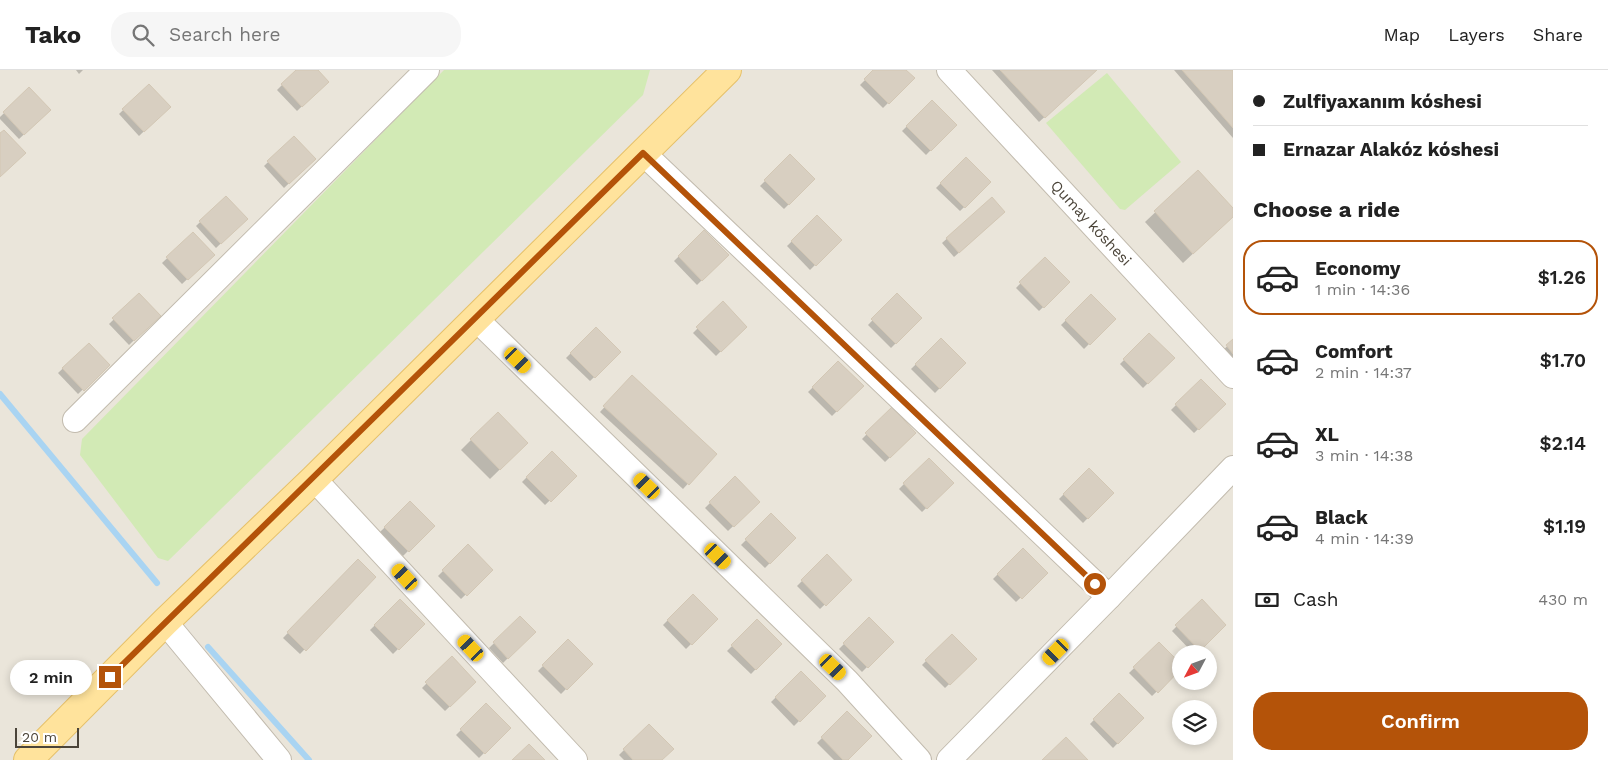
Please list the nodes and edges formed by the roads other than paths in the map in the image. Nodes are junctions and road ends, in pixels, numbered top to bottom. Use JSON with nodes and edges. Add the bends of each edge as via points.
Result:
{"nodes":[{"id":1,"x":427,"y":70,"type":"edge"},
{"id":2,"x":949,"y":70,"type":"edge"},
{"id":3,"x":723,"y":71,"type":"edge"},
{"id":4,"x":643,"y":153,"type":"junction"},
{"id":5,"x":476,"y":318,"type":"junction"},
{"id":6,"x":1233,"y":376,"type":"edge"},
{"id":7,"x":75,"y":420,"type":"dead end"},
{"id":8,"x":1233,"y":468,"type":"edge"},
{"id":9,"x":314,"y":479,"type":"junction"},
{"id":10,"x":1109,"y":597,"type":"junction"},
{"id":11,"x":165,"y":622,"type":"junction"},
{"id":12,"x":28,"y":760,"type":"edge"},
{"id":13,"x":279,"y":760,"type":"edge"},
{"id":14,"x":575,"y":760,"type":"edge"},
{"id":15,"x":919,"y":760,"type":"edge"},
{"id":16,"x":949,"y":760,"type":"edge"}],
"edges":[{"from":1,"to":7,"type":"street"},
{"from":2,"to":6,"type":"street","name":"Qumay kóshesi"},
{"from":3,"to":4,"type":"main road"},
{"from":4,"to":5,"type":"main road"},
{"from":4,"to":10,"type":"street"},
{"from":5,"to":9,"type":"main road"},
{"from":5,"to":15,"type":"street","via":[[847,681]]},
{"from":8,"to":10,"type":"street"},
{"from":9,"to":11,"type":"main road"},
{"from":9,"to":14,"type":"street"},
{"from":10,"to":16,"type":"street"},
{"from":11,"to":12,"type":"main road"},
{"from":11,"to":13,"type":"street"}]}
